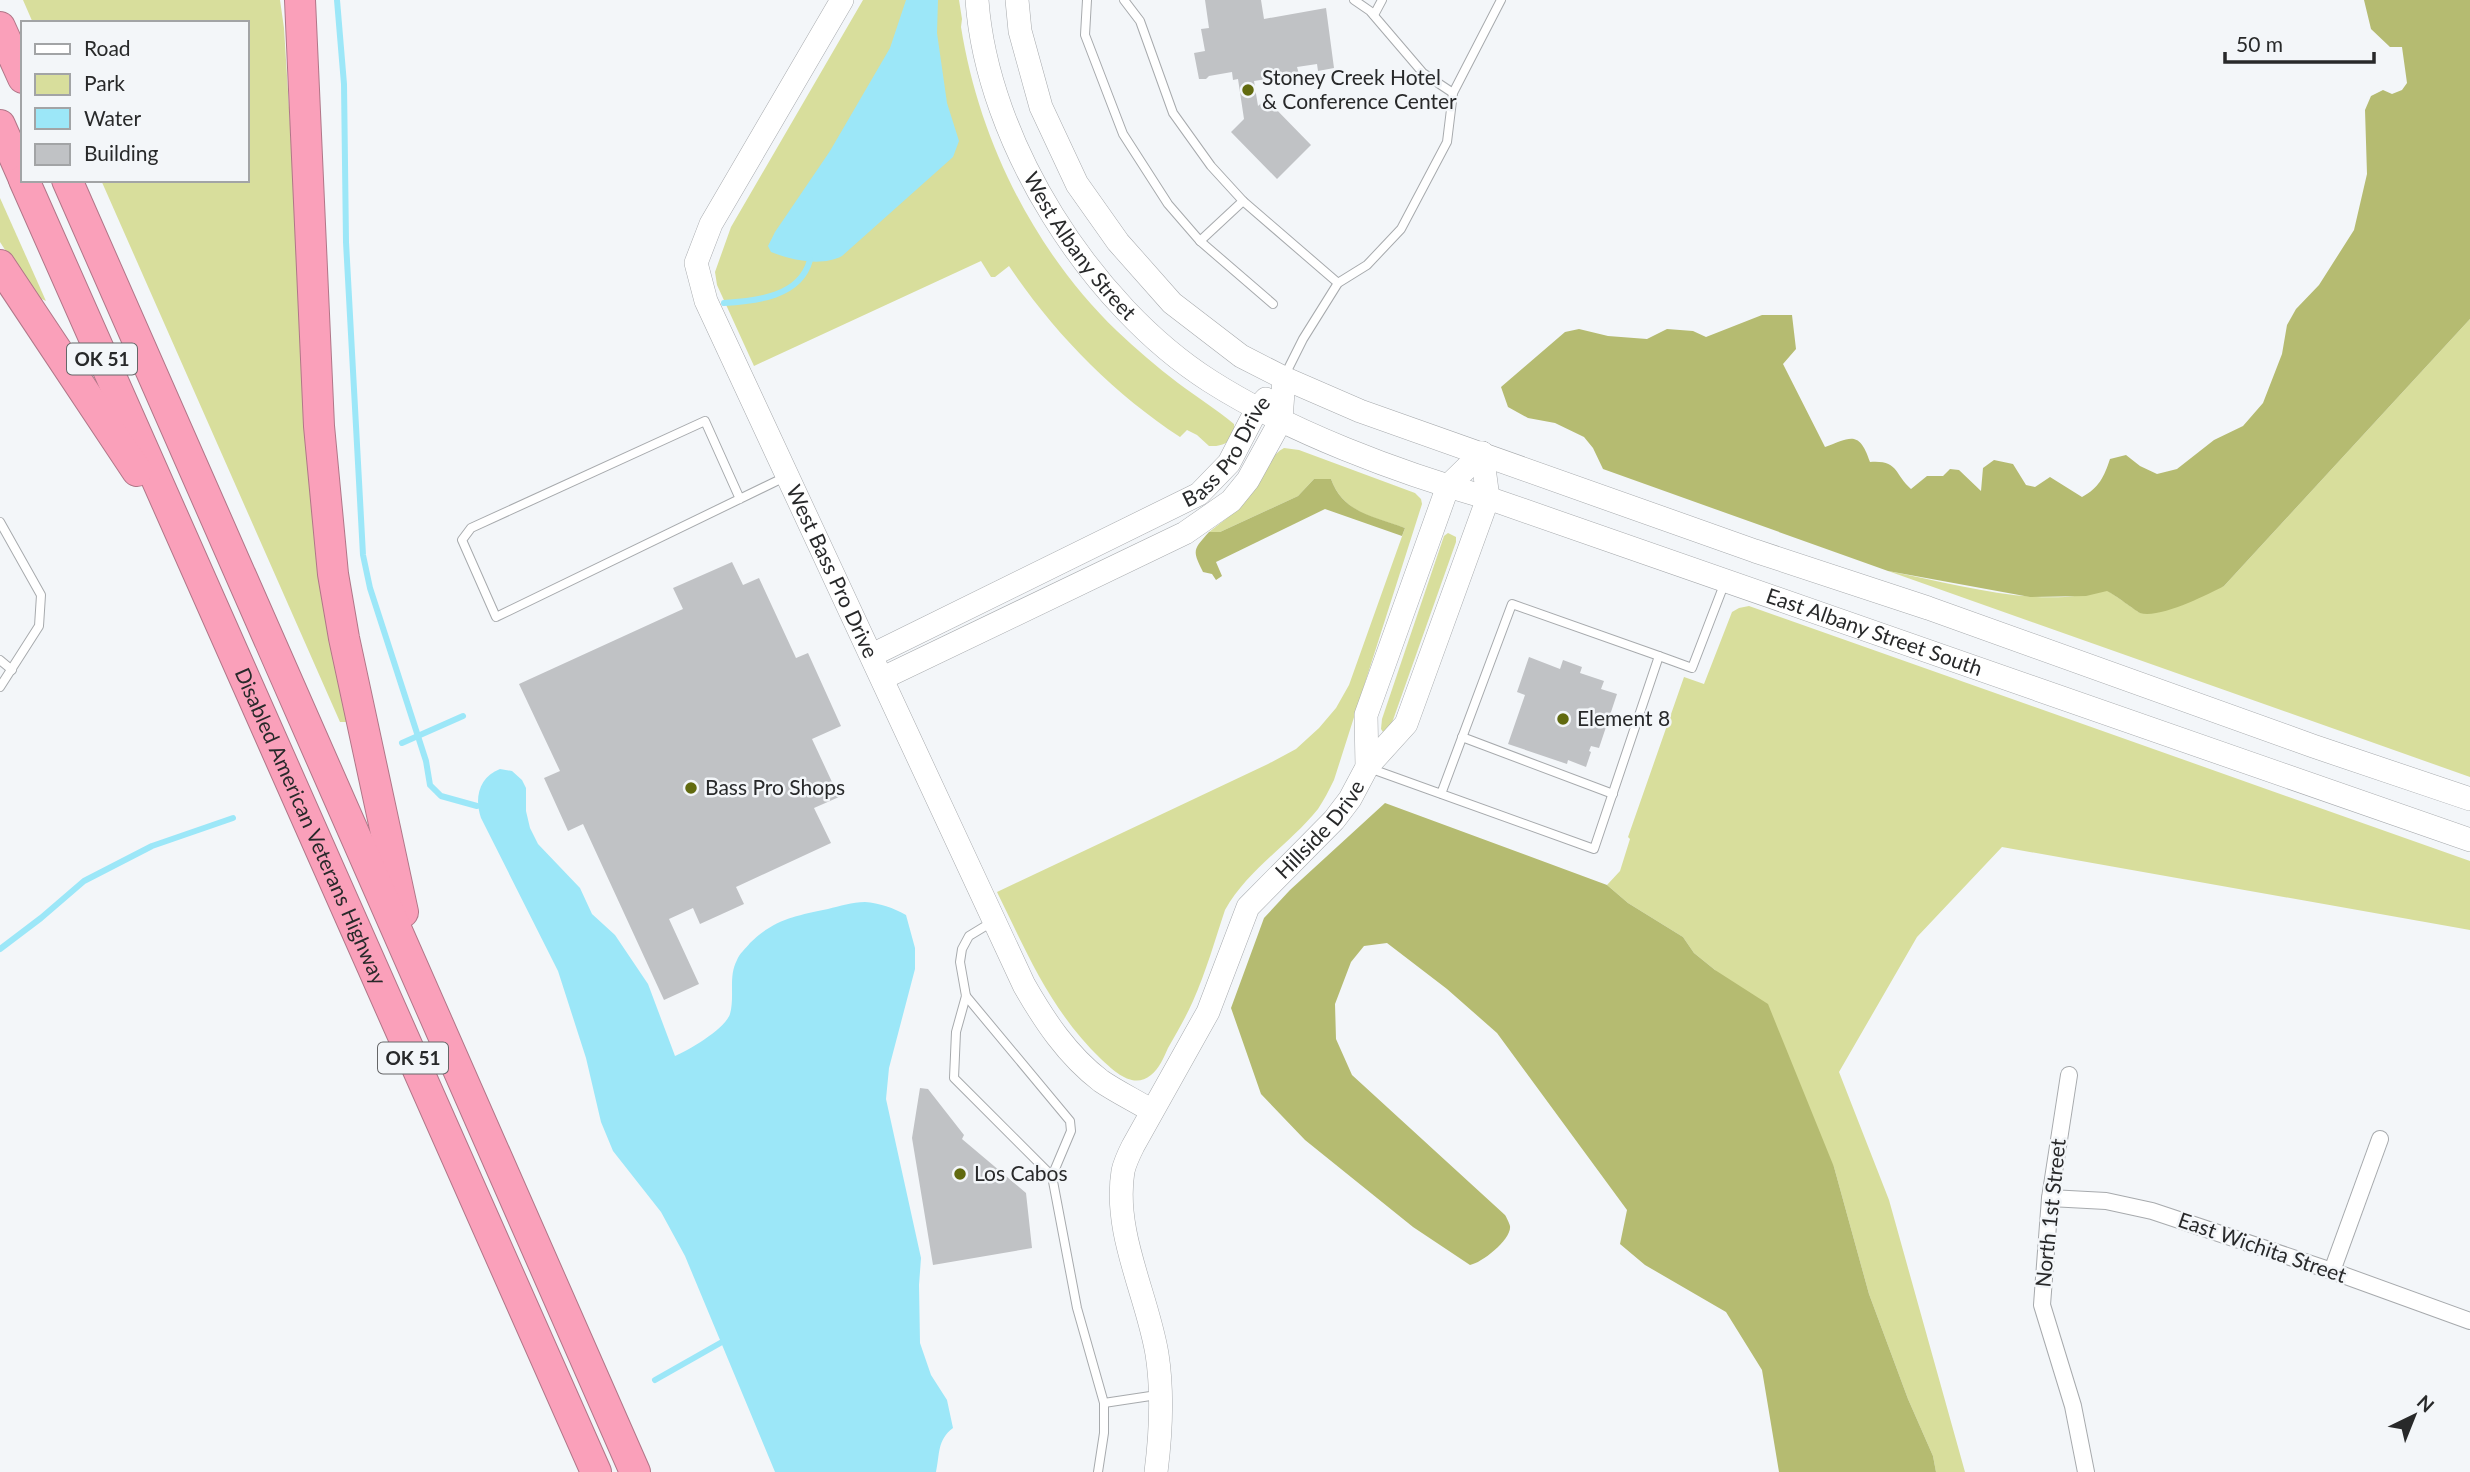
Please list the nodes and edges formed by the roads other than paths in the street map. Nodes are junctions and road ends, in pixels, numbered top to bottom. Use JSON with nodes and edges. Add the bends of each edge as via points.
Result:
{"nodes":[{"id":1,"x":300,"y":0,"type":"edge"},
{"id":2,"x":842,"y":0,"type":"edge"},
{"id":3,"x":977,"y":0,"type":"edge"},
{"id":4,"x":1017,"y":0,"type":"edge"},
{"id":5,"x":1087,"y":0,"type":"edge"},
{"id":6,"x":1124,"y":0,"type":"edge"},
{"id":7,"x":1353,"y":0,"type":"edge"},
{"id":8,"x":1382,"y":0,"type":"edge"},
{"id":9,"x":1501,"y":0,"type":"edge"},
{"id":10,"x":1374,"y":15,"type":"junction"},
{"id":11,"x":0,"y":27,"type":"edge"},
{"id":12,"x":21,"y":74,"type":"edge"},
{"id":13,"x":1453,"y":93,"type":"junction"},
{"id":14,"x":0,"y":125,"type":"edge"},
{"id":15,"x":21,"y":174,"type":"edge"},
{"id":16,"x":24,"y":182,"type":"edge"},
{"id":17,"x":68,"y":182,"type":"edge"},
{"id":18,"x":1243,"y":201,"type":"junction"},
{"id":19,"x":1200,"y":241,"type":"junction"},
{"id":20,"x":0,"y":265,"type":"edge"},
{"id":21,"x":1338,"y":283,"type":"junction"},
{"id":22,"x":1273,"y":304,"type":"dead end"},
{"id":23,"x":1284,"y":378,"type":"junction"},
{"id":24,"x":1257,"y":409,"type":"junction"},
{"id":25,"x":1281,"y":420,"type":"junction"},
{"id":26,"x":1482,"y":453,"type":"junction"},
{"id":27,"x":788,"y":475,"type":"junction"},
{"id":28,"x":1448,"y":486,"type":"junction"},
{"id":29,"x":1488,"y":498,"type":"junction"},
{"id":30,"x":740,"y":499,"type":"junction"},
{"id":31,"x":0,"y":522,"type":"edge"},
{"id":32,"x":181,"y":537,"type":"junction"},
{"id":33,"x":1725,"y":581,"type":"junction"},
{"id":34,"x":872,"y":655,"type":"junction"},
{"id":35,"x":1659,"y":656,"type":"junction"},
{"id":36,"x":0,"y":660,"type":"edge"},
{"id":37,"x":12,"y":670,"type":"junction"},
{"id":38,"x":883,"y":678,"type":"junction"},
{"id":39,"x":0,"y":687,"type":"edge"},
{"id":40,"x":1462,"y":737,"type":"junction"},
{"id":41,"x":1367,"y":767,"type":"junction"},
{"id":42,"x":1441,"y":794,"type":"junction"},
{"id":43,"x":1613,"y":794,"type":"junction"},
{"id":44,"x":2470,"y":799,"type":"edge"},
{"id":45,"x":2470,"y":839,"type":"edge"},
{"id":46,"x":995,"y":921,"type":"junction"},
{"id":47,"x":417,"y":978,"type":"junction"},
{"id":48,"x":967,"y":996,"type":"junction"},
{"id":49,"x":2068,"y":1076,"type":"dead end"},
{"id":50,"x":1152,"y":1111,"type":"junction"},
{"id":51,"x":2380,"y":1139,"type":"dead end"},
{"id":52,"x":1052,"y":1176,"type":"junction"},
{"id":53,"x":2050,"y":1198,"type":"junction"},
{"id":54,"x":2332,"y":1271,"type":"junction"},
{"id":55,"x":2470,"y":1321,"type":"edge"},
{"id":56,"x":1161,"y":1395,"type":"junction"},
{"id":57,"x":1104,"y":1403,"type":"junction"},
{"id":58,"x":596,"y":1472,"type":"edge"},
{"id":59,"x":635,"y":1472,"type":"edge"},
{"id":60,"x":1098,"y":1472,"type":"edge"},
{"id":61,"x":1156,"y":1472,"type":"edge"},
{"id":62,"x":2085,"y":1472,"type":"edge"}],
"edges":[{"from":1,"to":47,"type":"highway","via":[[320,426],[332,574]]},
{"from":2,"to":27,"type":"street","name":"West Bass Pro Drive","via":[[711,224],[696,263],[706,301]]},
{"from":3,"to":24,"type":"street","name":"West Albany Street","via":[[1001,112],[1033,184],[1087,268],[1156,339]]},
{"from":4,"to":23,"type":"street","name":"West Albany Street","via":[[1020,31],[1041,107],[1077,184],[1118,242],[1172,303],[1241,356]]},
{"from":5,"to":19,"type":"lane","via":[[1085,35],[1124,134],[1168,204]]},
{"from":6,"to":18,"type":"lane","via":[[1140,21],[1173,113]]},
{"from":7,"to":10,"type":"lane"},
{"from":8,"to":10,"type":"lane"},
{"from":9,"to":13,"type":"lane"},
{"from":10,"to":13,"type":"lane","via":[[1423,73]]},
{"from":11,"to":12,"type":"highway"},
{"from":13,"to":21,"type":"lane","via":[[1447,142],[1401,229],[1367,265]]},
{"from":14,"to":15,"type":"highway","name":"Disabled American Veterans Highway","number":"OK 51"},
{"from":16,"to":32,"type":"highway","name":"Disabled American Veterans Highway","number":"OK 51"},
{"from":17,"to":47,"type":"highway","name":"Disabled American Veterans Highway","number":"OK 51"},
{"from":18,"to":19,"type":"lane"},
{"from":18,"to":21,"type":"lane"},
{"from":19,"to":22,"type":"lane"},
{"from":20,"to":32,"type":"highway"},
{"from":21,"to":23,"type":"lane"},
{"from":23,"to":24,"type":"street","name":"Bass Pro Drive"},
{"from":23,"to":25,"type":"street","name":"Bass Pro Drive"},
{"from":23,"to":26,"type":"street","name":"East Albany Street South","via":[[1360,411]]},
{"from":24,"to":25,"type":"street","name":"West Albany Street"},
{"from":24,"to":34,"type":"street","name":"Bass Pro Drive","via":[[1229,463],[1199,495]]},
{"from":25,"to":28,"type":"street","name":"East Albany Street South"},
{"from":25,"to":38,"type":"street","name":"Bass Pro Drive","via":[[1231,501],[1185,533]]},
{"from":26,"to":28,"type":"street","name":"Hillside Drive"},
{"from":26,"to":29,"type":"street"},
{"from":26,"to":44,"type":"street","name":"East Albany Street South"},
{"from":27,"to":30,"type":"lane"},
{"from":27,"to":34,"type":"street","name":"West Bass Pro Drive"},
{"from":28,"to":29,"type":"street","name":"East Albany Street South"},
{"from":28,"to":41,"type":"street","name":"Hillside Drive","via":[[1366,715]]},
{"from":29,"to":33,"type":"street","name":"East Albany Street South"},
{"from":29,"to":41,"type":"street","via":[[1406,724]]},
{"from":30,"to":30,"type":"lane","via":[[496,617],[462,540],[471,528],[705,421]]},
{"from":31,"to":37,"type":"lane","via":[[41,595],[39,626]]},
{"from":32,"to":58,"type":"highway","name":"Disabled American Veterans Highway","number":"OK 51"},
{"from":33,"to":35,"type":"lane","via":[[1692,668]]},
{"from":33,"to":45,"type":"street","name":"East Albany Street South"},
{"from":34,"to":38,"type":"street","name":"West Bass Pro Drive"},
{"from":35,"to":40,"type":"lane","via":[[1512,604]]},
{"from":35,"to":43,"type":"lane"},
{"from":36,"to":37,"type":"lane"},
{"from":37,"to":39,"type":"lane"},
{"from":38,"to":46,"type":"street","name":"West Bass Pro Drive"},
{"from":40,"to":42,"type":"lane"},
{"from":40,"to":43,"type":"lane"},
{"from":41,"to":42,"type":"lane"},
{"from":41,"to":50,"type":"street","name":"Hillside Drive","via":[[1334,820],[1248,907],[1208,1012]]},
{"from":42,"to":43,"type":"lane","via":[[1594,849]]},
{"from":46,"to":48,"type":"lane","via":[[969,936],[962,949]]},
{"from":46,"to":50,"type":"street","name":"West Bass Pro Drive","via":[[1046,1024],[1101,1081]]},
{"from":47,"to":59,"type":"highway","name":"Disabled American Veterans Highway","number":"OK 51"},
{"from":48,"to":52,"type":"lane","via":[[1070,1121],[1071,1131]]},
{"from":48,"to":52,"type":"lane","via":[[956,1032],[954,1078]]},
{"from":49,"to":53,"type":"street","name":"North 1st Street"},
{"from":50,"to":56,"type":"street","name":"Hillside Drive","via":[[1124,1168],[1121,1192],[1128,1244],[1157,1355]]},
{"from":51,"to":54,"type":"street"},
{"from":52,"to":57,"type":"lane","via":[[1077,1308]]},
{"from":53,"to":54,"type":"street","name":"East Wichita Street","via":[[2106,1201],[2152,1211]]},
{"from":53,"to":62,"type":"street","name":"North 1st Street","via":[[2042,1305],[2073,1406]]},
{"from":54,"to":55,"type":"street","name":"East Wichita Street"},
{"from":56,"to":57,"type":"lane"},
{"from":56,"to":61,"type":"street","name":"Hillside Drive"},
{"from":57,"to":60,"type":"lane"}]}
